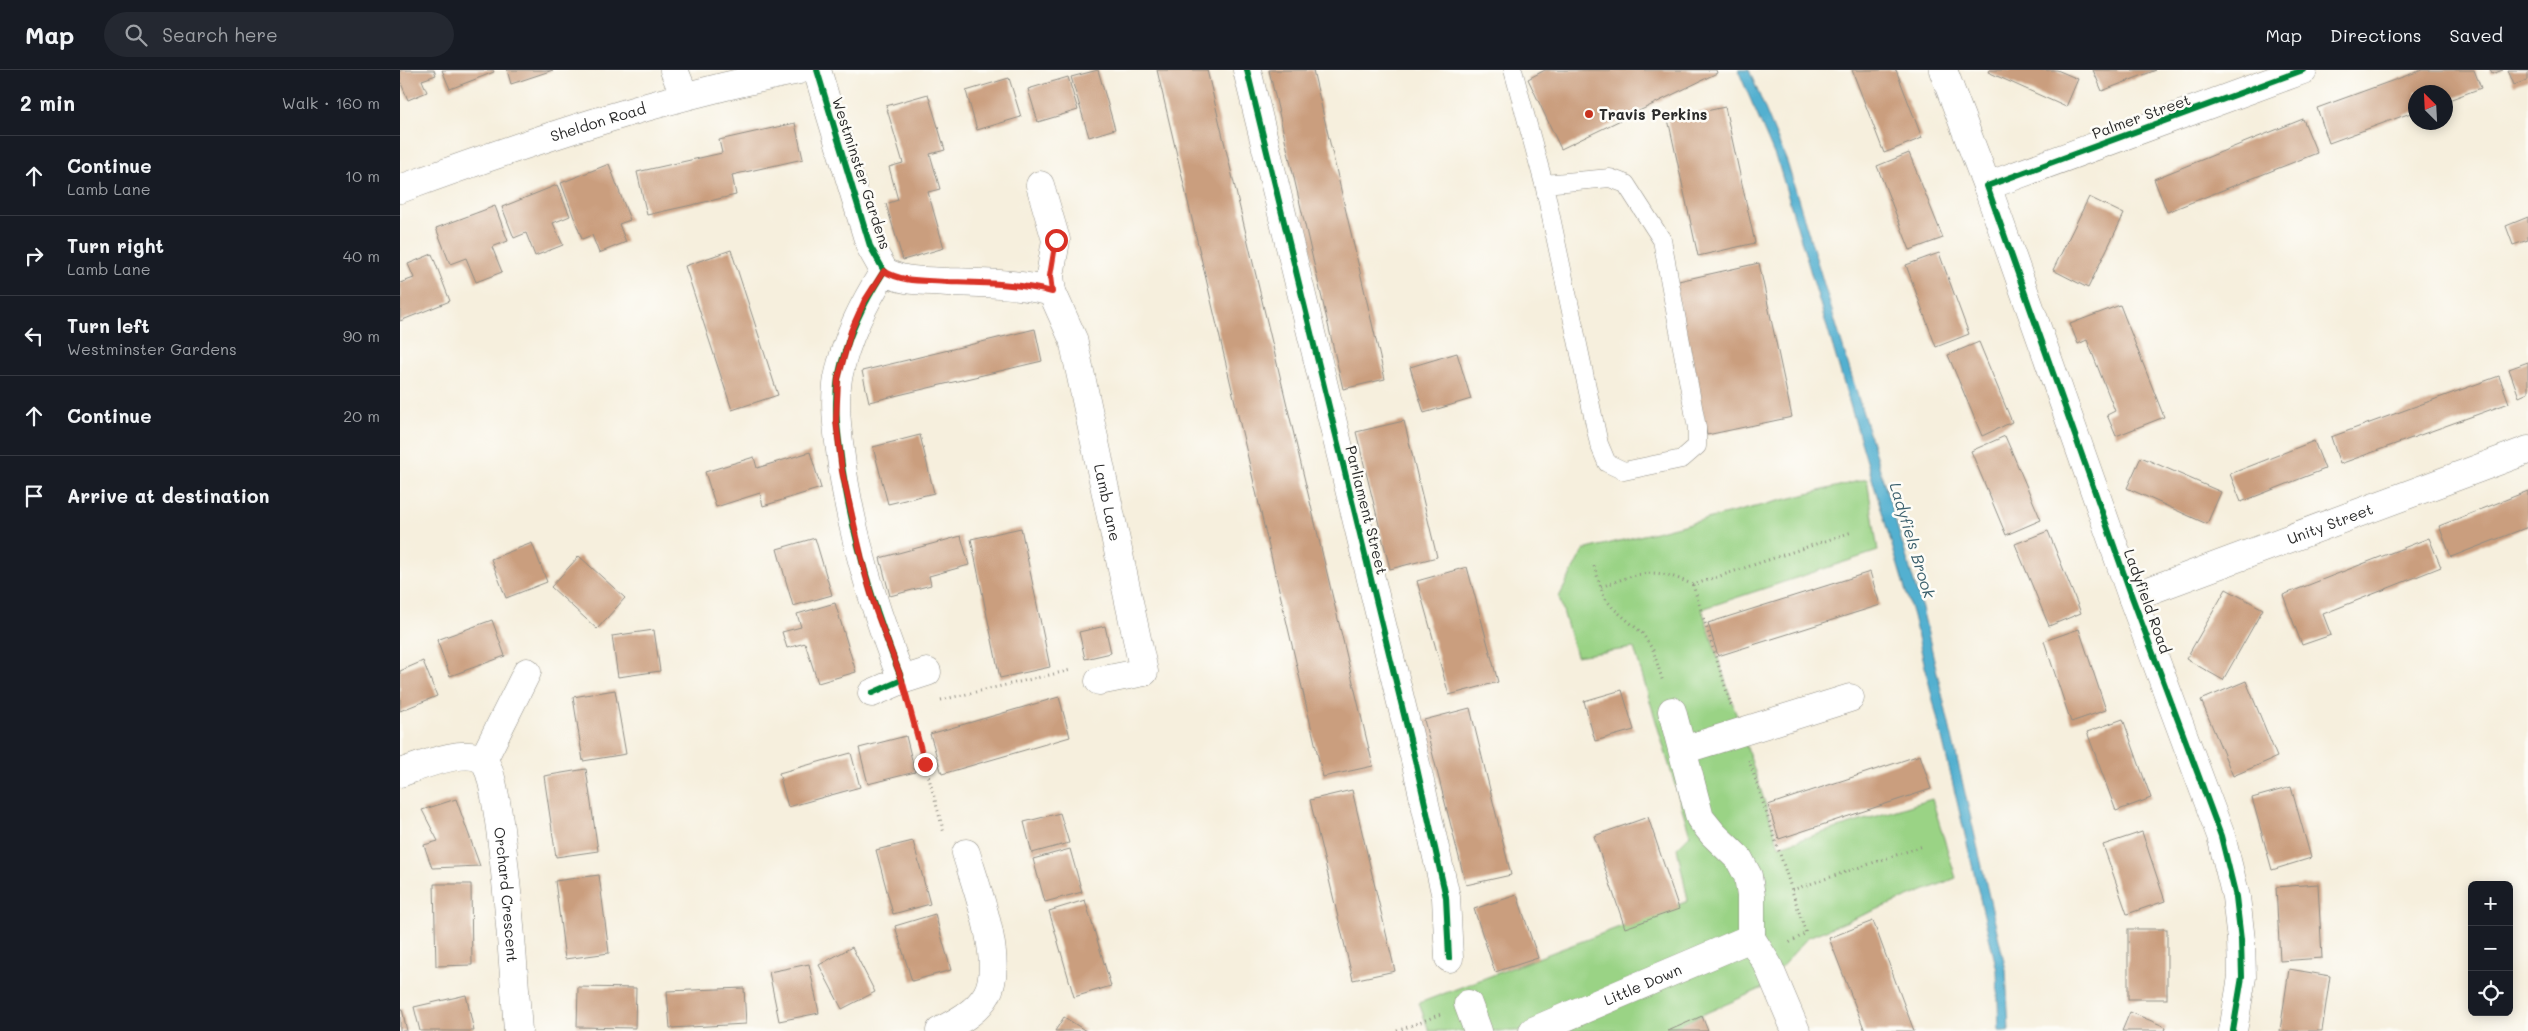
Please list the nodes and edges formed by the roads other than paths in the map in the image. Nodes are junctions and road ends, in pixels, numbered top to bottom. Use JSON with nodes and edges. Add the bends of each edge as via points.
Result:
{"nodes":[{"id":1,"x":674,"y":70,"type":"edge"},
{"id":2,"x":799,"y":70,"type":"edge"},
{"id":3,"x":817,"y":70,"type":"edge"},
{"id":4,"x":1247,"y":70,"type":"edge"},
{"id":5,"x":1513,"y":70,"type":"edge"},
{"id":6,"x":1943,"y":70,"type":"edge"},
{"id":7,"x":2302,"y":70,"type":"edge"},
{"id":8,"x":684,"y":95,"type":"junction"},
{"id":9,"x":1544,"y":184,"type":"junction"},
{"id":10,"x":1040,"y":185,"type":"dead end"},
{"id":11,"x":1988,"y":186,"type":"junction"},
{"id":12,"x":400,"y":189,"type":"edge"},
{"id":13,"x":884,"y":271,"type":"junction"},
{"id":14,"x":1052,"y":292,"type":"junction"},
{"id":15,"x":2528,"y":450,"type":"edge"},
{"id":16,"x":2132,"y":597,"type":"junction"},
{"id":17,"x":527,"y":672,"type":"dead end"},
{"id":18,"x":1099,"y":681,"type":"road end"},
{"id":19,"x":872,"y":693,"type":"dead end"},
{"id":20,"x":1850,"y":698,"type":"dead end"},
{"id":21,"x":1672,"y":712,"type":"road end"},
{"id":22,"x":1683,"y":750,"type":"junction"},
{"id":23,"x":483,"y":760,"type":"junction"},
{"id":24,"x":400,"y":773,"type":"edge"},
{"id":25,"x":966,"y":853,"type":"road end"},
{"id":26,"x":1758,"y":947,"type":"junction"},
{"id":27,"x":1449,"y":958,"type":"dead end"},
{"id":28,"x":1468,"y":1004,"type":"road end"},
{"id":29,"x":518,"y":1031,"type":"edge"},
{"id":30,"x":940,"y":1031,"type":"edge"},
{"id":31,"x":1478,"y":1031,"type":"edge"},
{"id":32,"x":1533,"y":1031,"type":"edge"},
{"id":33,"x":1796,"y":1031,"type":"edge"},
{"id":34,"x":2233,"y":1031,"type":"edge"}],
"edges":[{"from":1,"to":8,"type":"street"},
{"from":2,"to":8,"type":"street","name":"Sheldon Road"},
{"from":3,"to":13,"type":"street","name":"Westminster Gardens","via":[[870,246]]},
{"from":4,"to":27,"type":"street","name":"Parliament Street","via":[[1416,764],[1446,897]]},
{"from":5,"to":9,"type":"lane"},
{"from":6,"to":11,"type":"street","name":"Ladyfield Road"},
{"from":7,"to":11,"type":"street","name":"Palmer Street"},
{"from":8,"to":12,"type":"street","name":"Sheldon Road","via":[[530,143]]},
{"from":9,"to":9,"type":"lane","via":[[1610,178],[1626,184],[1662,240],[1697,437],[1697,446],[1682,459],[1624,471],[1607,463],[1599,444]]},
{"from":10,"to":14,"type":"street","name":"Lamb Lane","via":[[1056,240],[1050,276]]},
{"from":11,"to":16,"type":"street","name":"Ladyfield Road"},
{"from":13,"to":14,"type":"street","via":[[903,279],[1003,285]]},
{"from":13,"to":19,"type":"street","name":"Westminster Gardens","via":[[864,302],[851,331],[838,379],[836,420],[842,471],[876,611],[915,676]]},
{"from":14,"to":18,"type":"street","name":"Lamb Lane","via":[[1073,339],[1144,672]]},
{"from":15,"to":16,"type":"street","name":"Unity Street"},
{"from":16,"to":34,"type":"street","name":"Ladyfield Road","via":[[2220,836],[2236,897],[2242,977]]},
{"from":17,"to":23,"type":"street"},
{"from":20,"to":22,"type":"street"},
{"from":21,"to":22,"type":"street"},
{"from":22,"to":26,"type":"street","via":[[1700,818],[1739,859],[1748,876]]},
{"from":23,"to":24,"type":"street","via":[[459,755]]},
{"from":23,"to":29,"type":"street","name":"Orchard Crescent","via":[[494,788],[500,830]]},
{"from":25,"to":30,"type":"street","via":[[991,948],[993,973],[987,994],[970,1014]]},
{"from":26,"to":32,"type":"street","name":"Little Down"},
{"from":26,"to":33,"type":"street"},
{"from":28,"to":31,"type":"street"}]}
